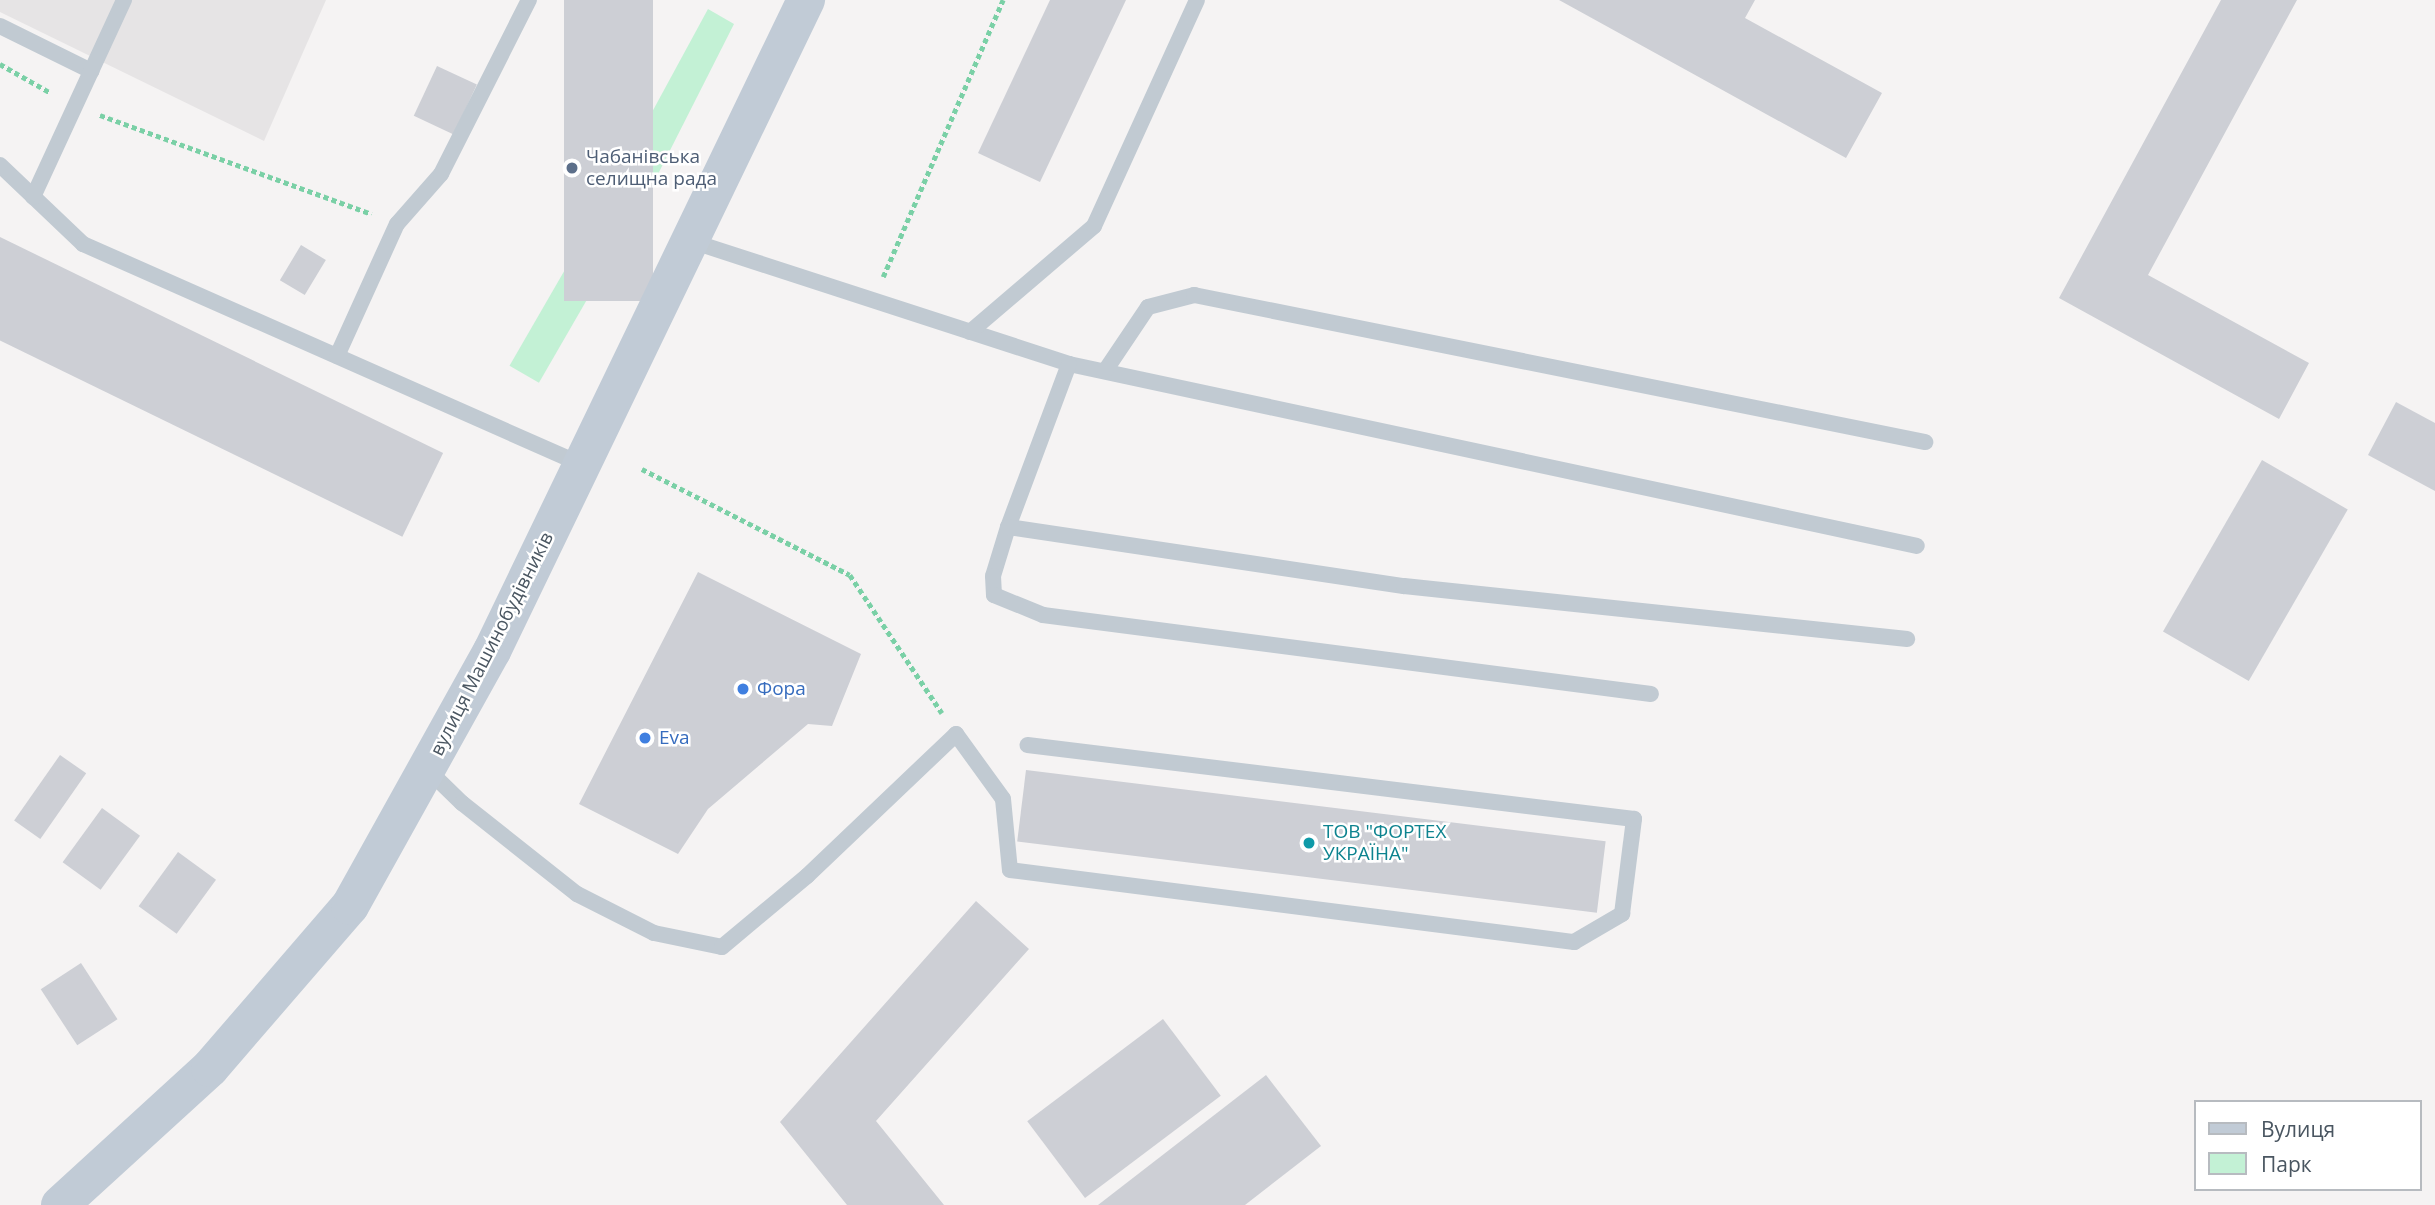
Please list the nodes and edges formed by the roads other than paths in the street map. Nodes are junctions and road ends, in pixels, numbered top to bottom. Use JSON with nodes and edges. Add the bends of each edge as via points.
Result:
{"nodes":[{"id":1,"x":124,"y":0,"type":"edge"},
{"id":2,"x":529,"y":0,"type":"edge"},
{"id":3,"x":806,"y":0,"type":"edge"},
{"id":4,"x":1197,"y":0,"type":"edge"},
{"id":5,"x":0,"y":26,"type":"edge"},
{"id":6,"x":91,"y":71,"type":"junction"},
{"id":7,"x":0,"y":164,"type":"edge"},
{"id":8,"x":33,"y":197,"type":"junction"},
{"id":9,"x":691,"y":241,"type":"junction"},
{"id":10,"x":970,"y":331,"type":"junction"},
{"id":11,"x":337,"y":356,"type":"junction"},
{"id":12,"x":1069,"y":363,"type":"junction"},
{"id":13,"x":1105,"y":371,"type":"junction"},
{"id":14,"x":1925,"y":442,"type":"dead end"},
{"id":15,"x":583,"y":465,"type":"junction"},
{"id":16,"x":1008,"y":527,"type":"junction"},
{"id":17,"x":1917,"y":546,"type":"dead end"},
{"id":18,"x":1907,"y":639,"type":"dead end"},
{"id":19,"x":1651,"y":694,"type":"dead end"},
{"id":20,"x":1028,"y":744,"type":"dead end"},
{"id":21,"x":427,"y":769,"type":"junction"},
{"id":22,"x":60,"y":1205,"type":"edge"}],
"edges":[{"from":1,"to":6,"type":"lane"},
{"from":2,"to":11,"type":"lane","via":[[441,174],[397,223]]},
{"from":3,"to":9,"type":"street","name":"вулиця Машинобудівників"},
{"from":4,"to":10,"type":"lane","via":[[1094,226]]},
{"from":5,"to":6,"type":"lane"},
{"from":6,"to":8,"type":"lane"},
{"from":7,"to":8,"type":"lane"},
{"from":8,"to":11,"type":"lane","via":[[83,244]]},
{"from":9,"to":10,"type":"lane"},
{"from":9,"to":15,"type":"street","name":"вулиця Машинобудівників"},
{"from":10,"to":12,"type":"lane"},
{"from":11,"to":15,"type":"lane"},
{"from":12,"to":13,"type":"lane"},
{"from":12,"to":16,"type":"lane"},
{"from":13,"to":14,"type":"lane","via":[[1148,307],[1194,295]]},
{"from":13,"to":17,"type":"lane"},
{"from":15,"to":21,"type":"street","name":"вулиця Машинобудівників","via":[[492,652]]},
{"from":16,"to":18,"type":"lane","via":[[1404,586]]},
{"from":16,"to":19,"type":"lane","via":[[993,576],[994,595],[1043,615]]},
{"from":20,"to":21,"type":"lane","via":[[1634,819],[1622,914],[1574,942],[1010,870],[1003,799],[956,734],[807,876],[722,947],[654,933],[577,894],[462,803]]},
{"from":21,"to":22,"type":"street","name":"вулиця Машинобудівників","via":[[350,906],[210,1069]]}]}
